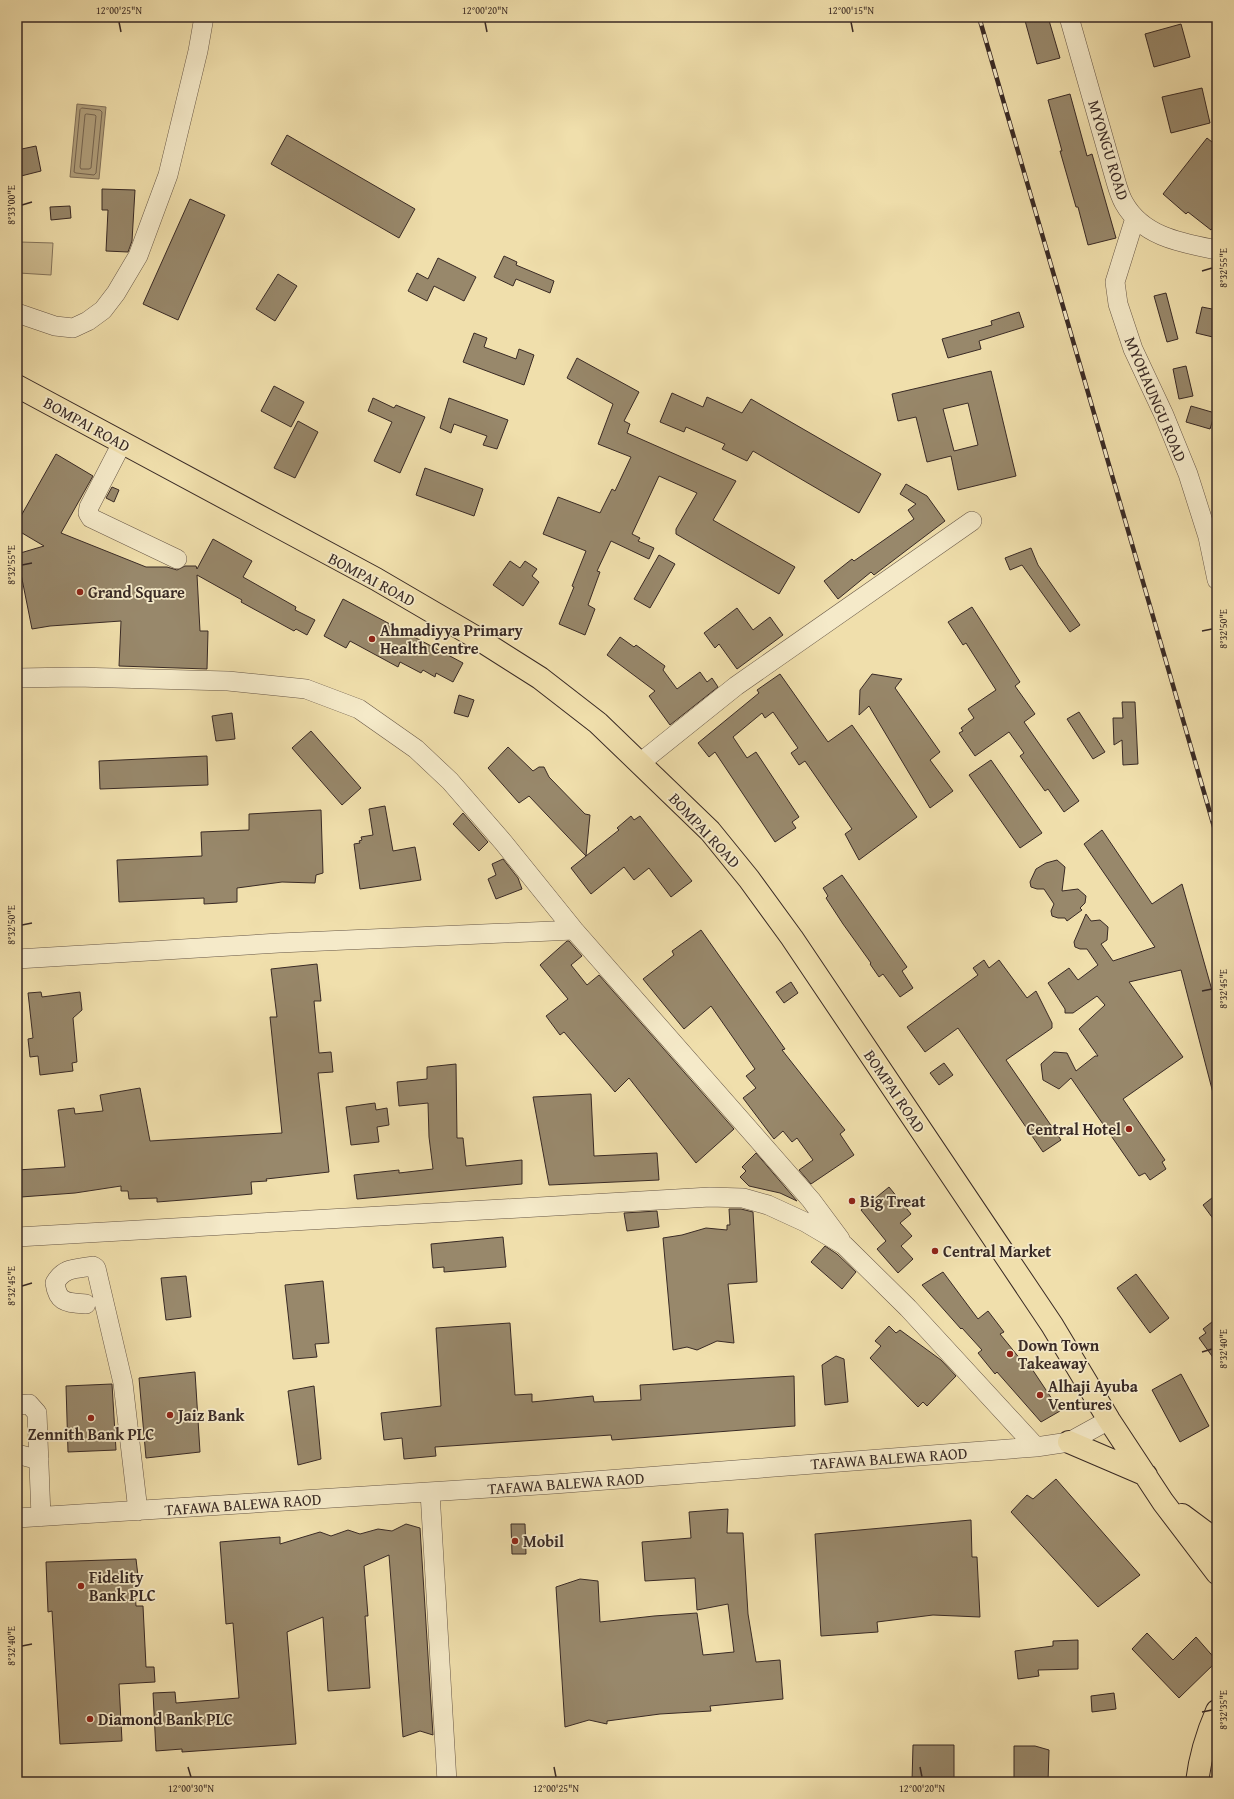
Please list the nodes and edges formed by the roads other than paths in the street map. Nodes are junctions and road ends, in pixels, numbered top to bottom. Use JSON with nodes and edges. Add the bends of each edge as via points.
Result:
{"nodes":[{"id":1,"x":204,"y":17,"type":"edge"},
{"id":2,"x":1069,"y":17,"type":"edge"},
{"id":3,"x":1135,"y":218,"type":"junction"},
{"id":4,"x":1217,"y":250,"type":"edge"},
{"id":5,"x":17,"y":313,"type":"edge"},
{"id":6,"x":20,"y":389,"type":"edge"},
{"id":7,"x":122,"y":443,"type":"junction"},
{"id":8,"x":972,"y":521,"type":"dead end"},
{"id":9,"x":177,"y":559,"type":"dead end"},
{"id":10,"x":1217,"y":580,"type":"edge"},
{"id":11,"x":17,"y":678,"type":"edge"},
{"id":12,"x":640,"y":763,"type":"junction"},
{"id":13,"x":574,"y":930,"type":"junction"},
{"id":14,"x":17,"y":959,"type":"edge"},
{"id":15,"x":17,"y":1237,"type":"edge"},
{"id":16,"x":844,"y":1245,"type":"junction"},
{"id":17,"x":86,"y":1304,"type":"dead end"},
{"id":18,"x":17,"y":1405,"type":"edge"},
{"id":19,"x":1109,"y":1420,"type":"junction"},
{"id":20,"x":1069,"y":1442,"type":"junction"},
{"id":21,"x":1036,"y":1447,"type":"junction"},
{"id":22,"x":17,"y":1454,"type":"edge"},
{"id":23,"x":39,"y":1460,"type":"junction"},
{"id":24,"x":1146,"y":1475,"type":"junction"},
{"id":25,"x":430,"y":1492,"type":"junction"},
{"id":26,"x":1163,"y":1502,"type":"junction"},
{"id":27,"x":138,"y":1511,"type":"junction"},
{"id":28,"x":41,"y":1517,"type":"junction"},
{"id":29,"x":17,"y":1518,"type":"edge"},
{"id":30,"x":1217,"y":1541,"type":"edge"},
{"id":31,"x":1217,"y":1573,"type":"edge"},
{"id":32,"x":1217,"y":1711,"type":"edge"},
{"id":33,"x":448,"y":1782,"type":"edge"},
{"id":34,"x":1197,"y":1782,"type":"edge"}],
"edges":[{"from":1,"to":5,"type":"street","via":[[168,175],[138,256],[116,293],[103,310],[73,328],[55,326]]},
{"from":2,"to":3,"type":"street","name":"MYONGU ROAD","via":[[1116,182],[1123,202]]},
{"from":3,"to":4,"type":"street","name":"MYONGU ROAD","via":[[1152,231],[1172,241]]},
{"from":3,"to":10,"type":"street","name":"MYOHAUNGU ROAD","via":[[1115,282],[1118,304],[1188,474],[1208,536]]},
{"from":6,"to":7,"type":"main road","name":"BOMPAI ROAD"},
{"from":7,"to":9,"type":"street","via":[[88,513],[91,518]]},
{"from":7,"to":12,"type":"main road","name":"BOMPAI ROAD","via":[[376,579],[477,638],[546,682],[598,723]]},
{"from":8,"to":12,"type":"street","via":[[736,686]]},
{"from":11,"to":13,"type":"street","via":[[228,681],[306,689],[359,709],[416,749],[450,780]]},
{"from":12,"to":19,"type":"main road","name":"BOMPAI ROAD","via":[[710,831],[792,938],[1052,1325]]},
{"from":13,"to":14,"type":"street","via":[[279,943]]},
{"from":13,"to":16,"type":"street","via":[[811,1200]]},
{"from":15,"to":16,"type":"street","via":[[710,1197],[743,1198],[768,1205],[805,1222]]},
{"from":16,"to":21,"type":"street","via":[[908,1308]]},
{"from":17,"to":27,"type":"street","via":[[65,1302],[59,1296],[55,1282],[60,1274],[67,1270],[93,1266],[96,1268],[123,1383]]},
{"from":18,"to":23,"type":"street","via":[[29,1404],[37,1413]]},
{"from":19,"to":20,"type":"street","name":"TAFAWA BALEWA RAOD"},
{"from":19,"to":24,"type":"main road","name":"BOMPAI ROAD"},
{"from":20,"to":21,"type":"street","name":"TAFAWA BALEWA RAOD"},
{"from":20,"to":24,"type":"main road"},
{"from":21,"to":25,"type":"street","name":"TAFAWA BALEWA RAOD"},
{"from":22,"to":23,"type":"street"},
{"from":23,"to":28,"type":"street"},
{"from":24,"to":26,"type":"main road","name":"BOMPAI ROAD"},
{"from":25,"to":27,"type":"street","name":"TAFAWA BALEWA RAOD"},
{"from":25,"to":33,"type":"street"},
{"from":26,"to":30,"type":"main road"},
{"from":26,"to":31,"type":"main road","name":"BOMPAI ROAD"},
{"from":27,"to":28,"type":"street","name":"TAFAWA BALEWA RAOD"},
{"from":28,"to":29,"type":"street","name":"TAFAWA BALEWA RAOD"},
{"from":32,"to":34,"type":"main road","via":[[1199,1764]]}]}
